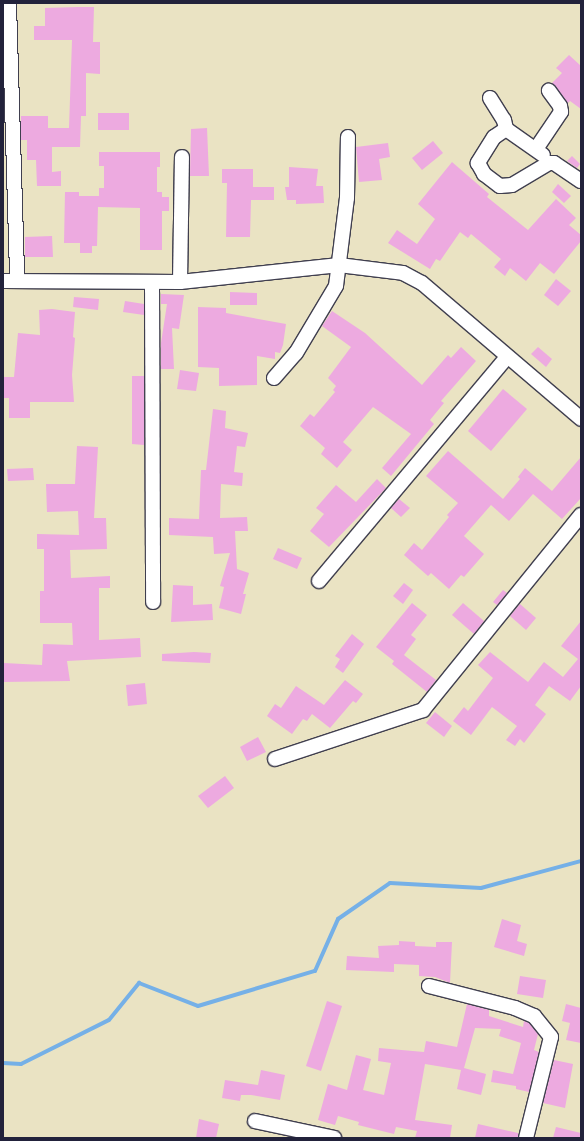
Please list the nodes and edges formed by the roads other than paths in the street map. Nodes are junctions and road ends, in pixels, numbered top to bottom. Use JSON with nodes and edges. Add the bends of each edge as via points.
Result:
{"nodes":[{"id":1,"x":9,"y":3,"type":"edge"},
{"id":2,"x":549,"y":91,"type":"dead end"},
{"id":3,"x":490,"y":98,"type":"dead end"},
{"id":4,"x":506,"y":129,"type":"junction"},
{"id":5,"x":348,"y":136,"type":"dead end"},
{"id":6,"x":536,"y":149,"type":"junction"},
{"id":7,"x":182,"y":157,"type":"dead end"},
{"id":8,"x":549,"y":163,"type":"junction"},
{"id":9,"x":581,"y":181,"type":"edge"},
{"id":10,"x":339,"y":265,"type":"junction"},
{"id":11,"x":10,"y":281,"type":"edge"},
{"id":12,"x":180,"y":282,"type":"junction"},
{"id":13,"x":152,"y":283,"type":"junction"},
{"id":14,"x":507,"y":357,"type":"junction"},
{"id":15,"x":274,"y":378,"type":"dead end"},
{"id":16,"x":580,"y":415,"type":"edge"},
{"id":17,"x":581,"y":515,"type":"edge"},
{"id":18,"x":319,"y":581,"type":"dead end"},
{"id":19,"x":153,"y":602,"type":"dead end"},
{"id":20,"x":276,"y":759,"type":"dead end"},
{"id":21,"x":429,"y":986,"type":"dead end"},
{"id":22,"x":255,"y":1121,"type":"dead end"},
{"id":23,"x":334,"y":1138,"type":"edge"},
{"id":24,"x":526,"y":1138,"type":"edge"}],
"edges":[{"from":1,"to":11,"type":"street"},
{"from":2,"to":6,"type":"street","via":[[562,112]]},
{"from":3,"to":4,"type":"street","via":[[504,120]]},
{"from":4,"to":6,"type":"street"},
{"from":4,"to":8,"type":"street","via":[[494,137],[483,152],[478,163],[484,174],[500,186],[506,187]]},
{"from":5,"to":10,"type":"street","via":[[347,198]]},
{"from":6,"to":8,"type":"street"},
{"from":7,"to":12,"type":"street"},
{"from":8,"to":9,"type":"street","via":[[554,163]]},
{"from":10,"to":12,"type":"street"},
{"from":10,"to":14,"type":"street","via":[[388,269],[403,273],[422,283]]},
{"from":10,"to":15,"type":"street","via":[[336,286],[326,304],[296,353]]},
{"from":11,"to":13,"type":"street"},
{"from":12,"to":13,"type":"street"},
{"from":13,"to":19,"type":"street"},
{"from":14,"to":16,"type":"street"},
{"from":14,"to":18,"type":"street"},
{"from":17,"to":20,"type":"street","via":[[423,710]]},
{"from":21,"to":24,"type":"street","via":[[534,1016],[551,1037]]},
{"from":22,"to":23,"type":"street"}]}
